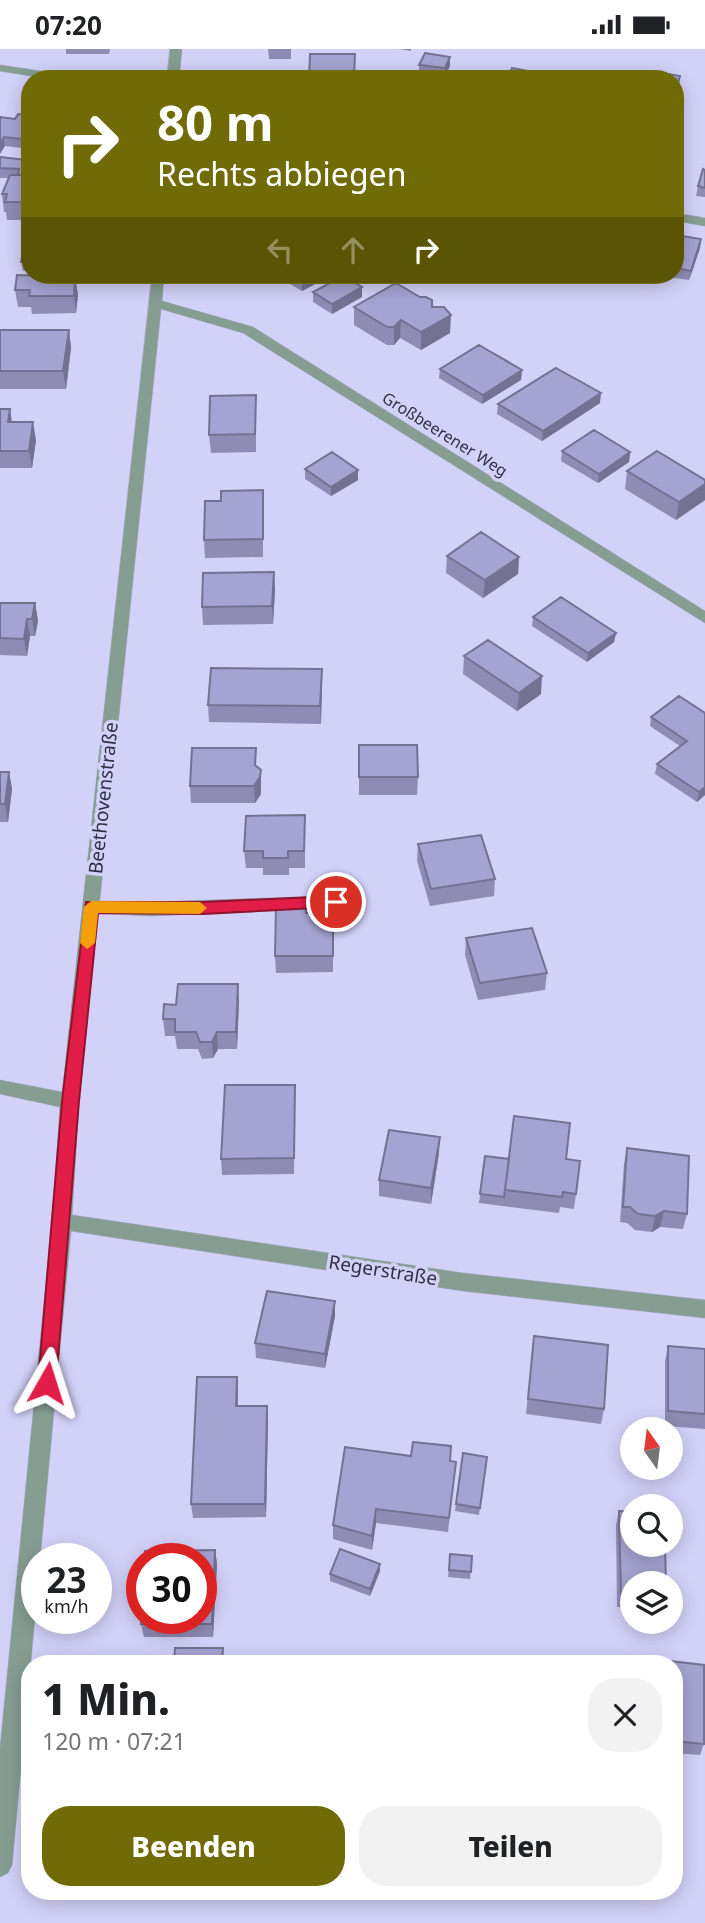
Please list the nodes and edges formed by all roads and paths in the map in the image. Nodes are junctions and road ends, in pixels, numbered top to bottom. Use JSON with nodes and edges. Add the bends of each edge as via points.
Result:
{"nodes":[{"id":1,"x":176,"y":49,"type":"edge"},
{"id":2,"x":0,"y":68,"type":"edge"},
{"id":3,"x":174,"y":70,"type":"edge"},
{"id":4,"x":21,"y":71,"type":"edge"},
{"id":5,"x":684,"y":219,"type":"edge"},
{"id":6,"x":705,"y":222,"type":"edge"},
{"id":7,"x":157,"y":284,"type":"edge"},
{"id":8,"x":156,"y":303,"type":"junction"},
{"id":9,"x":705,"y":618,"type":"edge"},
{"id":10,"x":336,"y":902,"type":"dead end"},
{"id":11,"x":91,"y":907,"type":"junction"},
{"id":12,"x":0,"y":1087,"type":"edge"},
{"id":13,"x":70,"y":1101,"type":"junction"},
{"id":14,"x":62,"y":1222,"type":"junction"},
{"id":15,"x":705,"y":1309,"type":"edge"},
{"id":16,"x":0,"y":1865,"type":"edge"}],
"edges":[{"from":1,"to":3,"type":"street"},
{"from":2,"to":4,"type":"street"},
{"from":5,"to":6,"type":"street"},
{"from":7,"to":8,"type":"street","name":"Beethovenstraße"},
{"from":8,"to":9,"type":"street","name":"Großbeerener Weg","via":[[248,330]]},
{"from":8,"to":11,"type":"street","name":"Beethovenstraße"},
{"from":10,"to":11,"type":"street"},
{"from":11,"to":13,"type":"street","name":"Beethovenstraße"},
{"from":12,"to":13,"type":"street"},
{"from":13,"to":14,"type":"street","name":"Beethovenstraße"},
{"from":14,"to":15,"type":"street","name":"Regerstraße","via":[[463,1282]]},
{"from":14,"to":16,"type":"street","name":"Beethovenstraße"}]}
